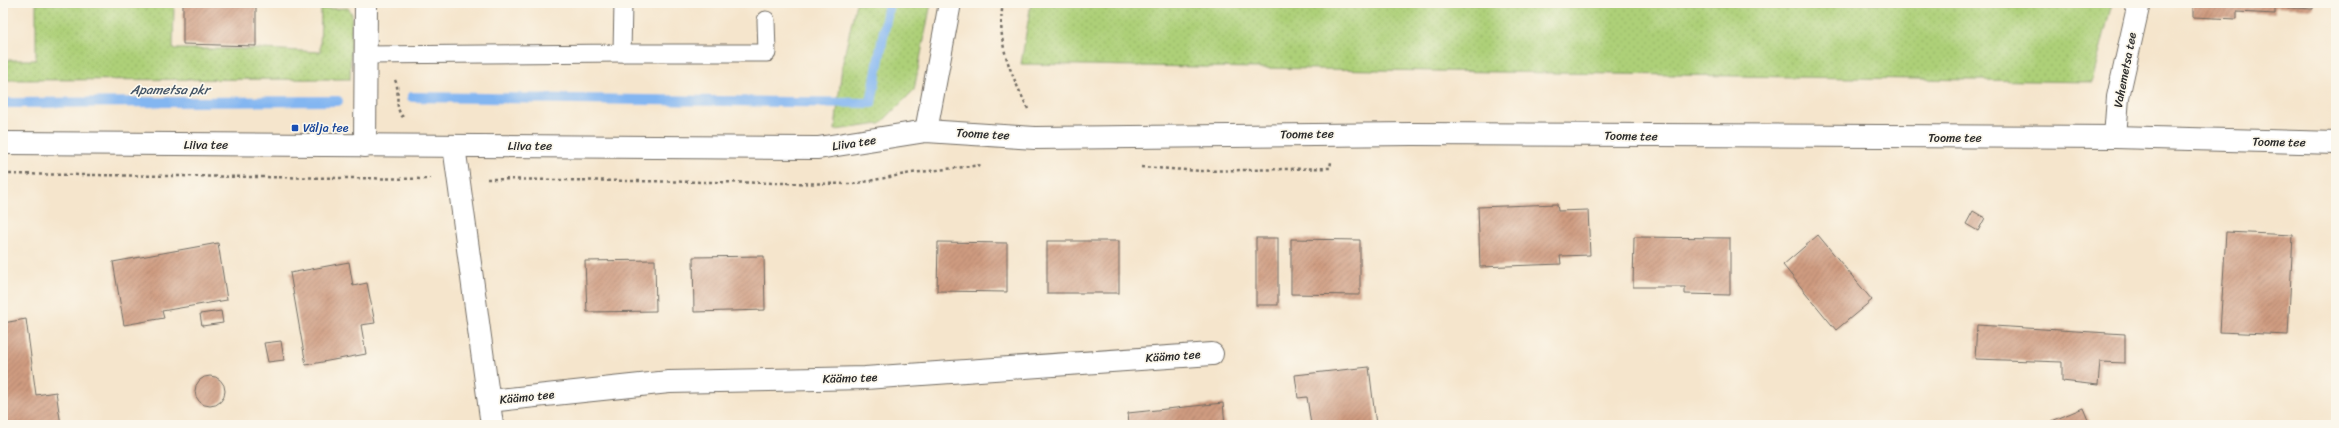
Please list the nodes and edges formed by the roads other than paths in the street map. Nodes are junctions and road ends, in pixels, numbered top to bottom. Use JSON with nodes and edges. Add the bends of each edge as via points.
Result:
{"nodes":[{"id":1,"x":366,"y":3,"type":"edge"},
{"id":2,"x":623,"y":3,"type":"edge"},
{"id":3,"x":950,"y":3,"type":"edge"},
{"id":4,"x":2139,"y":3,"type":"edge"},
{"id":5,"x":766,"y":20,"type":"dead end"},
{"id":6,"x":622,"y":53,"type":"junction"},
{"id":7,"x":366,"y":55,"type":"junction"},
{"id":8,"x":926,"y":131,"type":"junction"},
{"id":9,"x":2115,"y":138,"type":"junction"},
{"id":10,"x":3,"y":143,"type":"edge"},
{"id":11,"x":2336,"y":143,"type":"edge"},
{"id":12,"x":365,"y":146,"type":"junction"},
{"id":13,"x":454,"y":146,"type":"junction"},
{"id":14,"x":1212,"y":354,"type":"dead end"},
{"id":15,"x":489,"y":401,"type":"junction"},
{"id":16,"x":492,"y":425,"type":"edge"}],
"edges":[{"from":1,"to":7,"type":"street"},
{"from":2,"to":6,"type":"lane"},
{"from":3,"to":8,"type":"street"},
{"from":4,"to":9,"type":"street","name":"Vahemetsa tee","via":[[2118,97]]},
{"from":5,"to":6,"type":"lane","via":[[767,53]]},
{"from":6,"to":7,"type":"lane"},
{"from":7,"to":12,"type":"street"},
{"from":8,"to":9,"type":"street","name":"Toome tee","via":[[1034,138],[1332,134]]},
{"from":8,"to":13,"type":"street","name":"Liiva tee","via":[[818,148]]},
{"from":9,"to":11,"type":"street","name":"Toome tee"},
{"from":10,"to":12,"type":"street","name":"Liiva tee"},
{"from":12,"to":13,"type":"street","name":"Liiva tee"},
{"from":13,"to":15,"type":"street","name":"Käämo tee"},
{"from":14,"to":15,"type":"street","name":"Käämo tee","via":[[865,378],[669,382]]},
{"from":15,"to":16,"type":"street","name":"Käämo tee"}]}
